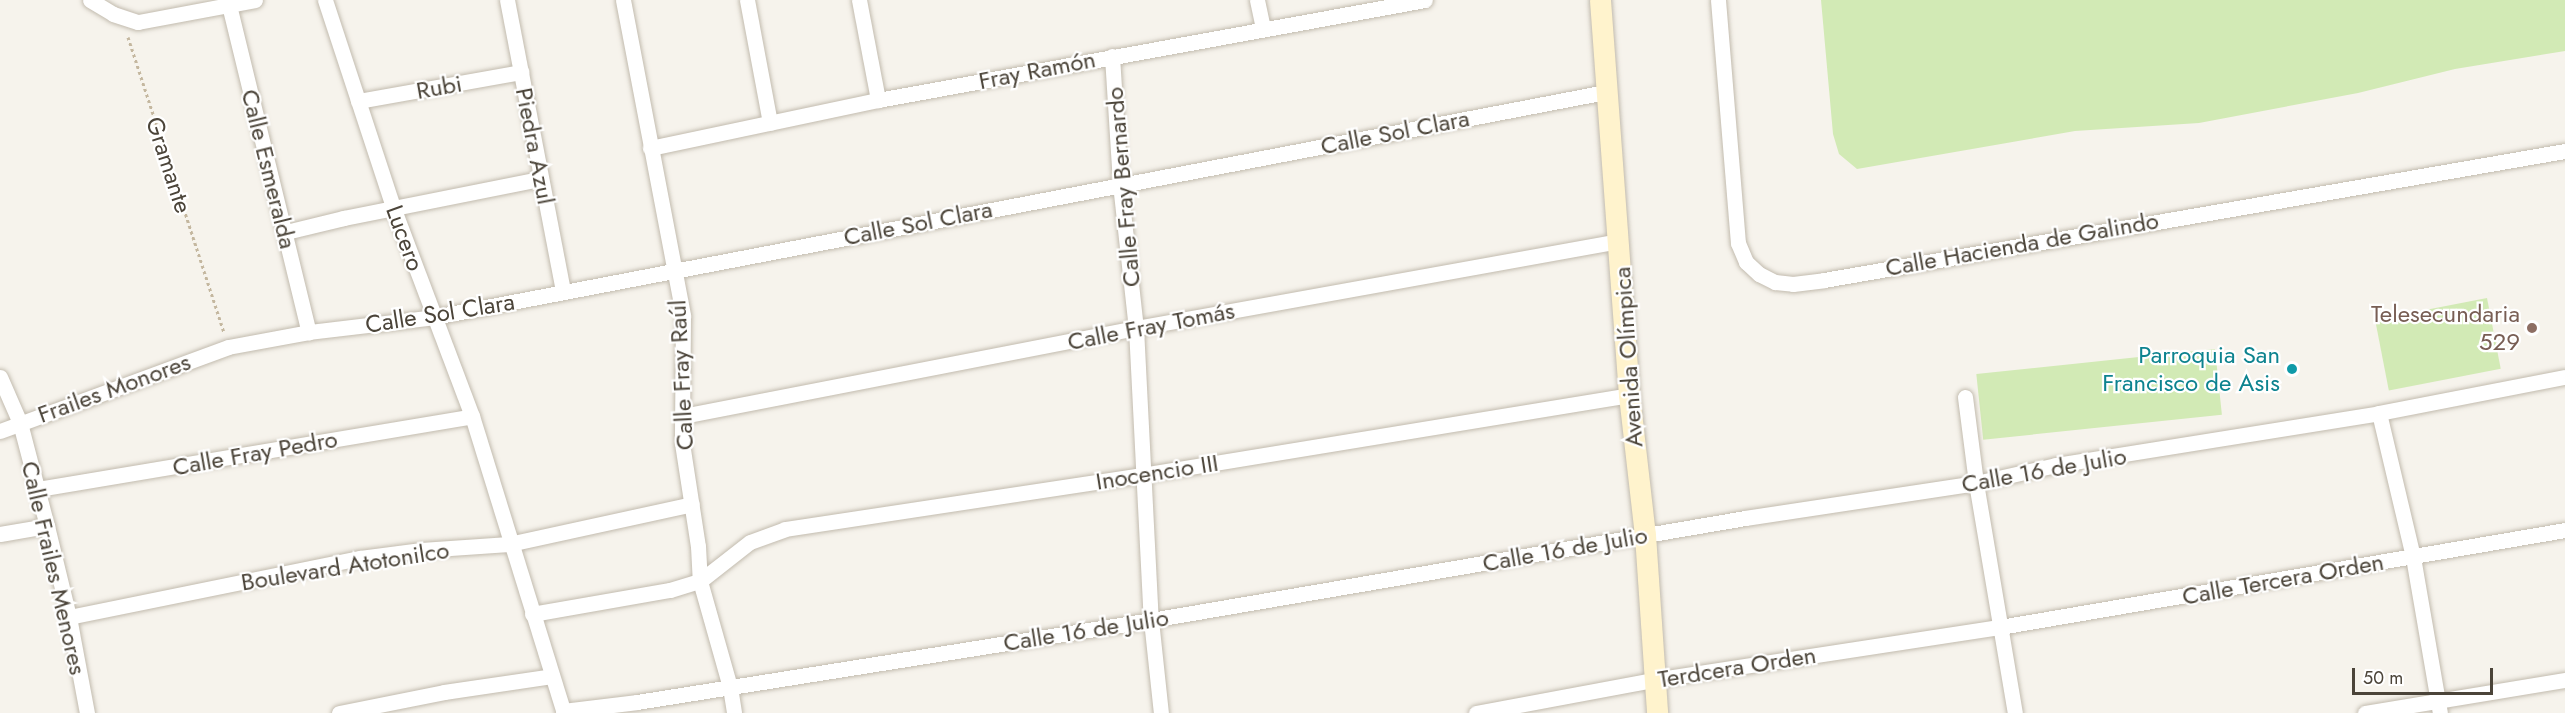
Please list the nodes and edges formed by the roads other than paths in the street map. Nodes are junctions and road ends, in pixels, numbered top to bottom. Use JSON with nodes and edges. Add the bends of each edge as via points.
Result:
{"nodes":[{"id":1,"x":90,"y":0,"type":"edge"},
{"id":2,"x":255,"y":0,"type":"edge"},
{"id":3,"x":325,"y":0,"type":"edge"},
{"id":4,"x":507,"y":0,"type":"edge"},
{"id":5,"x":623,"y":0,"type":"edge"},
{"id":6,"x":747,"y":0,"type":"edge"},
{"id":7,"x":859,"y":0,"type":"edge"},
{"id":8,"x":1257,"y":0,"type":"edge"},
{"id":9,"x":1425,"y":0,"type":"edge"},
{"id":10,"x":1600,"y":0,"type":"edge"},
{"id":11,"x":1718,"y":0,"type":"edge"},
{"id":12,"x":1378,"y":4,"type":"edge"},
{"id":13,"x":229,"y":5,"type":"junction"},
{"id":14,"x":1263,"y":28,"type":"junction"},
{"id":15,"x":1112,"y":56,"type":"junction"},
{"id":16,"x":521,"y":72,"type":"junction"},
{"id":17,"x":1606,"y":92,"type":"junction"},
{"id":18,"x":878,"y":100,"type":"junction"},
{"id":19,"x":358,"y":102,"type":"junction"},
{"id":20,"x":770,"y":123,"type":"junction"},
{"id":21,"x":650,"y":148,"type":"junction"},
{"id":22,"x":2565,"y":151,"type":"edge"},
{"id":23,"x":540,"y":179,"type":"junction"},
{"id":24,"x":1120,"y":184,"type":"junction"},
{"id":25,"x":393,"y":207,"type":"junction"},
{"id":26,"x":286,"y":232,"type":"junction"},
{"id":27,"x":1619,"y":241,"type":"junction"},
{"id":28,"x":674,"y":271,"type":"junction"},
{"id":29,"x":563,"y":292,"type":"junction"},
{"id":30,"x":434,"y":317,"type":"junction"},
{"id":31,"x":1136,"y":328,"type":"junction"},
{"id":32,"x":309,"y":332,"type":"junction"},
{"id":33,"x":228,"y":347,"type":"joint"},
{"id":34,"x":0,"y":377,"type":"edge"},
{"id":35,"x":2565,"y":377,"type":"edge"},
{"id":36,"x":1629,"y":394,"type":"junction"},
{"id":37,"x":1965,"y":397,"type":"dead end"},
{"id":38,"x":2379,"y":413,"type":"junction"},
{"id":39,"x":683,"y":416,"type":"junction"},
{"id":40,"x":472,"y":417,"type":"junction"},
{"id":41,"x":20,"y":423,"type":"junction"},
{"id":42,"x":0,"y":431,"type":"edge"},
{"id":43,"x":1142,"y":475,"type":"junction"},
{"id":44,"x":1976,"y":483,"type":"junction"},
{"id":45,"x":38,"y":489,"type":"junction"},
{"id":46,"x":692,"y":504,"type":"junction"},
{"id":47,"x":47,"y":526,"type":"junction"},
{"id":48,"x":2565,"y":530,"type":"edge"},
{"id":49,"x":0,"y":534,"type":"edge"},
{"id":50,"x":1645,"y":535,"type":"junction"},
{"id":51,"x":509,"y":544,"type":"junction"},
{"id":52,"x":2413,"y":557,"type":"junction"},
{"id":53,"x":700,"y":581,"type":"junction"},
{"id":54,"x":532,"y":614,"type":"junction"},
{"id":55,"x":69,"y":617,"type":"junction"},
{"id":56,"x":1151,"y":620,"type":"junction"},
{"id":57,"x":2000,"y":627,"type":"junction"},
{"id":58,"x":552,"y":676,"type":"junction"},
{"id":59,"x":1653,"y":680,"type":"junction"},
{"id":60,"x":2565,"y":680,"type":"edge"},
{"id":61,"x":730,"y":687,"type":"junction"},
{"id":62,"x":2440,"y":706,"type":"edge"},
{"id":63,"x":564,"y":712,"type":"edge"},
{"id":64,"x":87,"y":713,"type":"edge"},
{"id":65,"x":339,"y":713,"type":"edge"},
{"id":66,"x":734,"y":713,"type":"edge"},
{"id":67,"x":1161,"y":713,"type":"edge"},
{"id":68,"x":1476,"y":713,"type":"edge"},
{"id":69,"x":1657,"y":713,"type":"edge"},
{"id":70,"x":2015,"y":713,"type":"edge"},
{"id":71,"x":2365,"y":713,"type":"edge"}],
"edges":[{"from":1,"to":13,"type":"street","via":[[122,18],[138,22]]},
{"from":2,"to":13,"type":"street"},
{"from":3,"to":19,"type":"street","name":"Lucero"},
{"from":4,"to":16,"type":"street","name":"Piedra Azul"},
{"from":5,"to":21,"type":"street","name":"Calle Fray Raúl"},
{"from":6,"to":20,"type":"street"},
{"from":7,"to":18,"type":"street"},
{"from":8,"to":14,"type":"street"},
{"from":9,"to":12,"type":"street","name":"Fray Ramón"},
{"from":10,"to":17,"type":"street","name":"Avenida Olímpica"},
{"from":11,"to":22,"type":"street","name":"Calle Hacienda de Galindo","via":[[1738,243],[1746,262],[1775,282],[1824,280]]},
{"from":12,"to":14,"type":"street","name":"Fray Ramón"},
{"from":13,"to":26,"type":"street","name":"Calle Esmeralda"},
{"from":14,"to":15,"type":"street","name":"Fray Ramón"},
{"from":15,"to":18,"type":"street","name":"Fray Ramón"},
{"from":15,"to":24,"type":"street","name":"Calle Fray Bernardo"},
{"from":16,"to":19,"type":"street","name":"Rubi"},
{"from":16,"to":23,"type":"street","name":"Piedra Azul"},
{"from":17,"to":24,"type":"street","name":"Calle Sol Clara"},
{"from":17,"to":27,"type":"street","name":"Avenida Olímpica"},
{"from":18,"to":20,"type":"street","name":"Fray Ramón"},
{"from":19,"to":25,"type":"street","name":"Lucero"},
{"from":20,"to":21,"type":"street","name":"Fray Ramón"},
{"from":21,"to":28,"type":"street","name":"Calle Fray Raúl"},
{"from":23,"to":25,"type":"street"},
{"from":23,"to":29,"type":"street","name":"Piedra Azul"},
{"from":24,"to":28,"type":"street","name":"Calle Sol Clara"},
{"from":24,"to":31,"type":"street","name":"Calle Fray Bernardo"},
{"from":25,"to":26,"type":"street"},
{"from":25,"to":30,"type":"street","name":"Lucero"},
{"from":26,"to":32,"type":"street","name":"Calle Esmeralda"},
{"from":27,"to":31,"type":"street","name":"Calle Fray Tomás"},
{"from":27,"to":36,"type":"street","name":"Avenida Olímpica"},
{"from":28,"to":29,"type":"street","name":"Calle Sol Clara"},
{"from":28,"to":39,"type":"street","name":"Calle Fray Raúl","via":[[683,327]]},
{"from":29,"to":30,"type":"street","name":"Calle Sol Clara"},
{"from":30,"to":32,"type":"street","name":"Calle Sol Clara"},
{"from":30,"to":40,"type":"street","name":"Lucero"},
{"from":31,"to":39,"type":"street","name":"Calle Fray Tomás"},
{"from":31,"to":43,"type":"street","name":"Calle Fray Bernardo"},
{"from":32,"to":33,"type":"street","name":"Calle Sol Clara"},
{"from":33,"to":41,"type":"street","name":"Frailes Monores"},
{"from":34,"to":41,"type":"street","name":"Calle Frailes Menores"},
{"from":35,"to":38,"type":"street","name":"Calle 16 de Julio"},
{"from":36,"to":43,"type":"street","name":"Inocencio III"},
{"from":36,"to":50,"type":"street","name":"Avenida Olímpica"},
{"from":37,"to":44,"type":"street"},
{"from":38,"to":44,"type":"street","name":"Calle 16 de Julio","via":[[2056,465]]},
{"from":38,"to":52,"type":"street"},
{"from":39,"to":46,"type":"street","name":"Calle Fray Raúl","via":[[682,443]]},
{"from":40,"to":45,"type":"street","name":"Calle Fray Pedro"},
{"from":40,"to":51,"type":"street","name":"Lucero"},
{"from":41,"to":42,"type":"street","name":"Frailes Monores"},
{"from":41,"to":45,"type":"street","name":"Calle Frailes Menores"},
{"from":43,"to":53,"type":"street","name":"Inocencio III","via":[[785,529],[750,542]]},
{"from":43,"to":56,"type":"street","name":"Calle Fray Bernardo"},
{"from":44,"to":50,"type":"street","name":"Calle 16 de Julio"},
{"from":44,"to":57,"type":"street"},
{"from":45,"to":47,"type":"street","name":"Calle Frailes Menores"},
{"from":46,"to":51,"type":"street","name":"Boulevard Atotonilco"},
{"from":46,"to":53,"type":"street","name":"Calle Fray Raúl"},
{"from":47,"to":49,"type":"street"},
{"from":47,"to":55,"type":"street","name":"Calle Frailes Menores"},
{"from":48,"to":52,"type":"street","name":"Calle Tercera Orden"},
{"from":50,"to":56,"type":"street","name":"Calle 16 de Julio"},
{"from":50,"to":59,"type":"street","name":"Avenida Olímpica"},
{"from":51,"to":54,"type":"street","name":"Lucero"},
{"from":51,"to":55,"type":"street","name":"Boulevard Atotonilco","via":[[360,558]]},
{"from":52,"to":57,"type":"street","name":"Calle Tercera Orden"},
{"from":52,"to":62,"type":"street"},
{"from":53,"to":54,"type":"street","via":[[670,590]]},
{"from":53,"to":61,"type":"street","name":"Calle Fray Raúl"},
{"from":54,"to":58,"type":"street","name":"Lucero"},
{"from":55,"to":64,"type":"street","name":"Calle Frailes Menores"},
{"from":56,"to":61,"type":"street","name":"Calle 16 de Julio"},
{"from":56,"to":67,"type":"street","name":"Calle Fray Bernardo"},
{"from":57,"to":59,"type":"street","name":"Terdcera Orden"},
{"from":57,"to":70,"type":"street"},
{"from":58,"to":63,"type":"street","name":"Lucero"},
{"from":58,"to":65,"type":"street"},
{"from":59,"to":68,"type":"street","name":"Terdcera Orden"},
{"from":59,"to":69,"type":"street","name":"Avenida Olímpica"},
{"from":60,"to":62,"type":"street"},
{"from":61,"to":63,"type":"street","name":"Calle 16 de Julio"},
{"from":61,"to":66,"type":"street","name":"Calle Fray Raúl"},
{"from":62,"to":71,"type":"street"}]}
